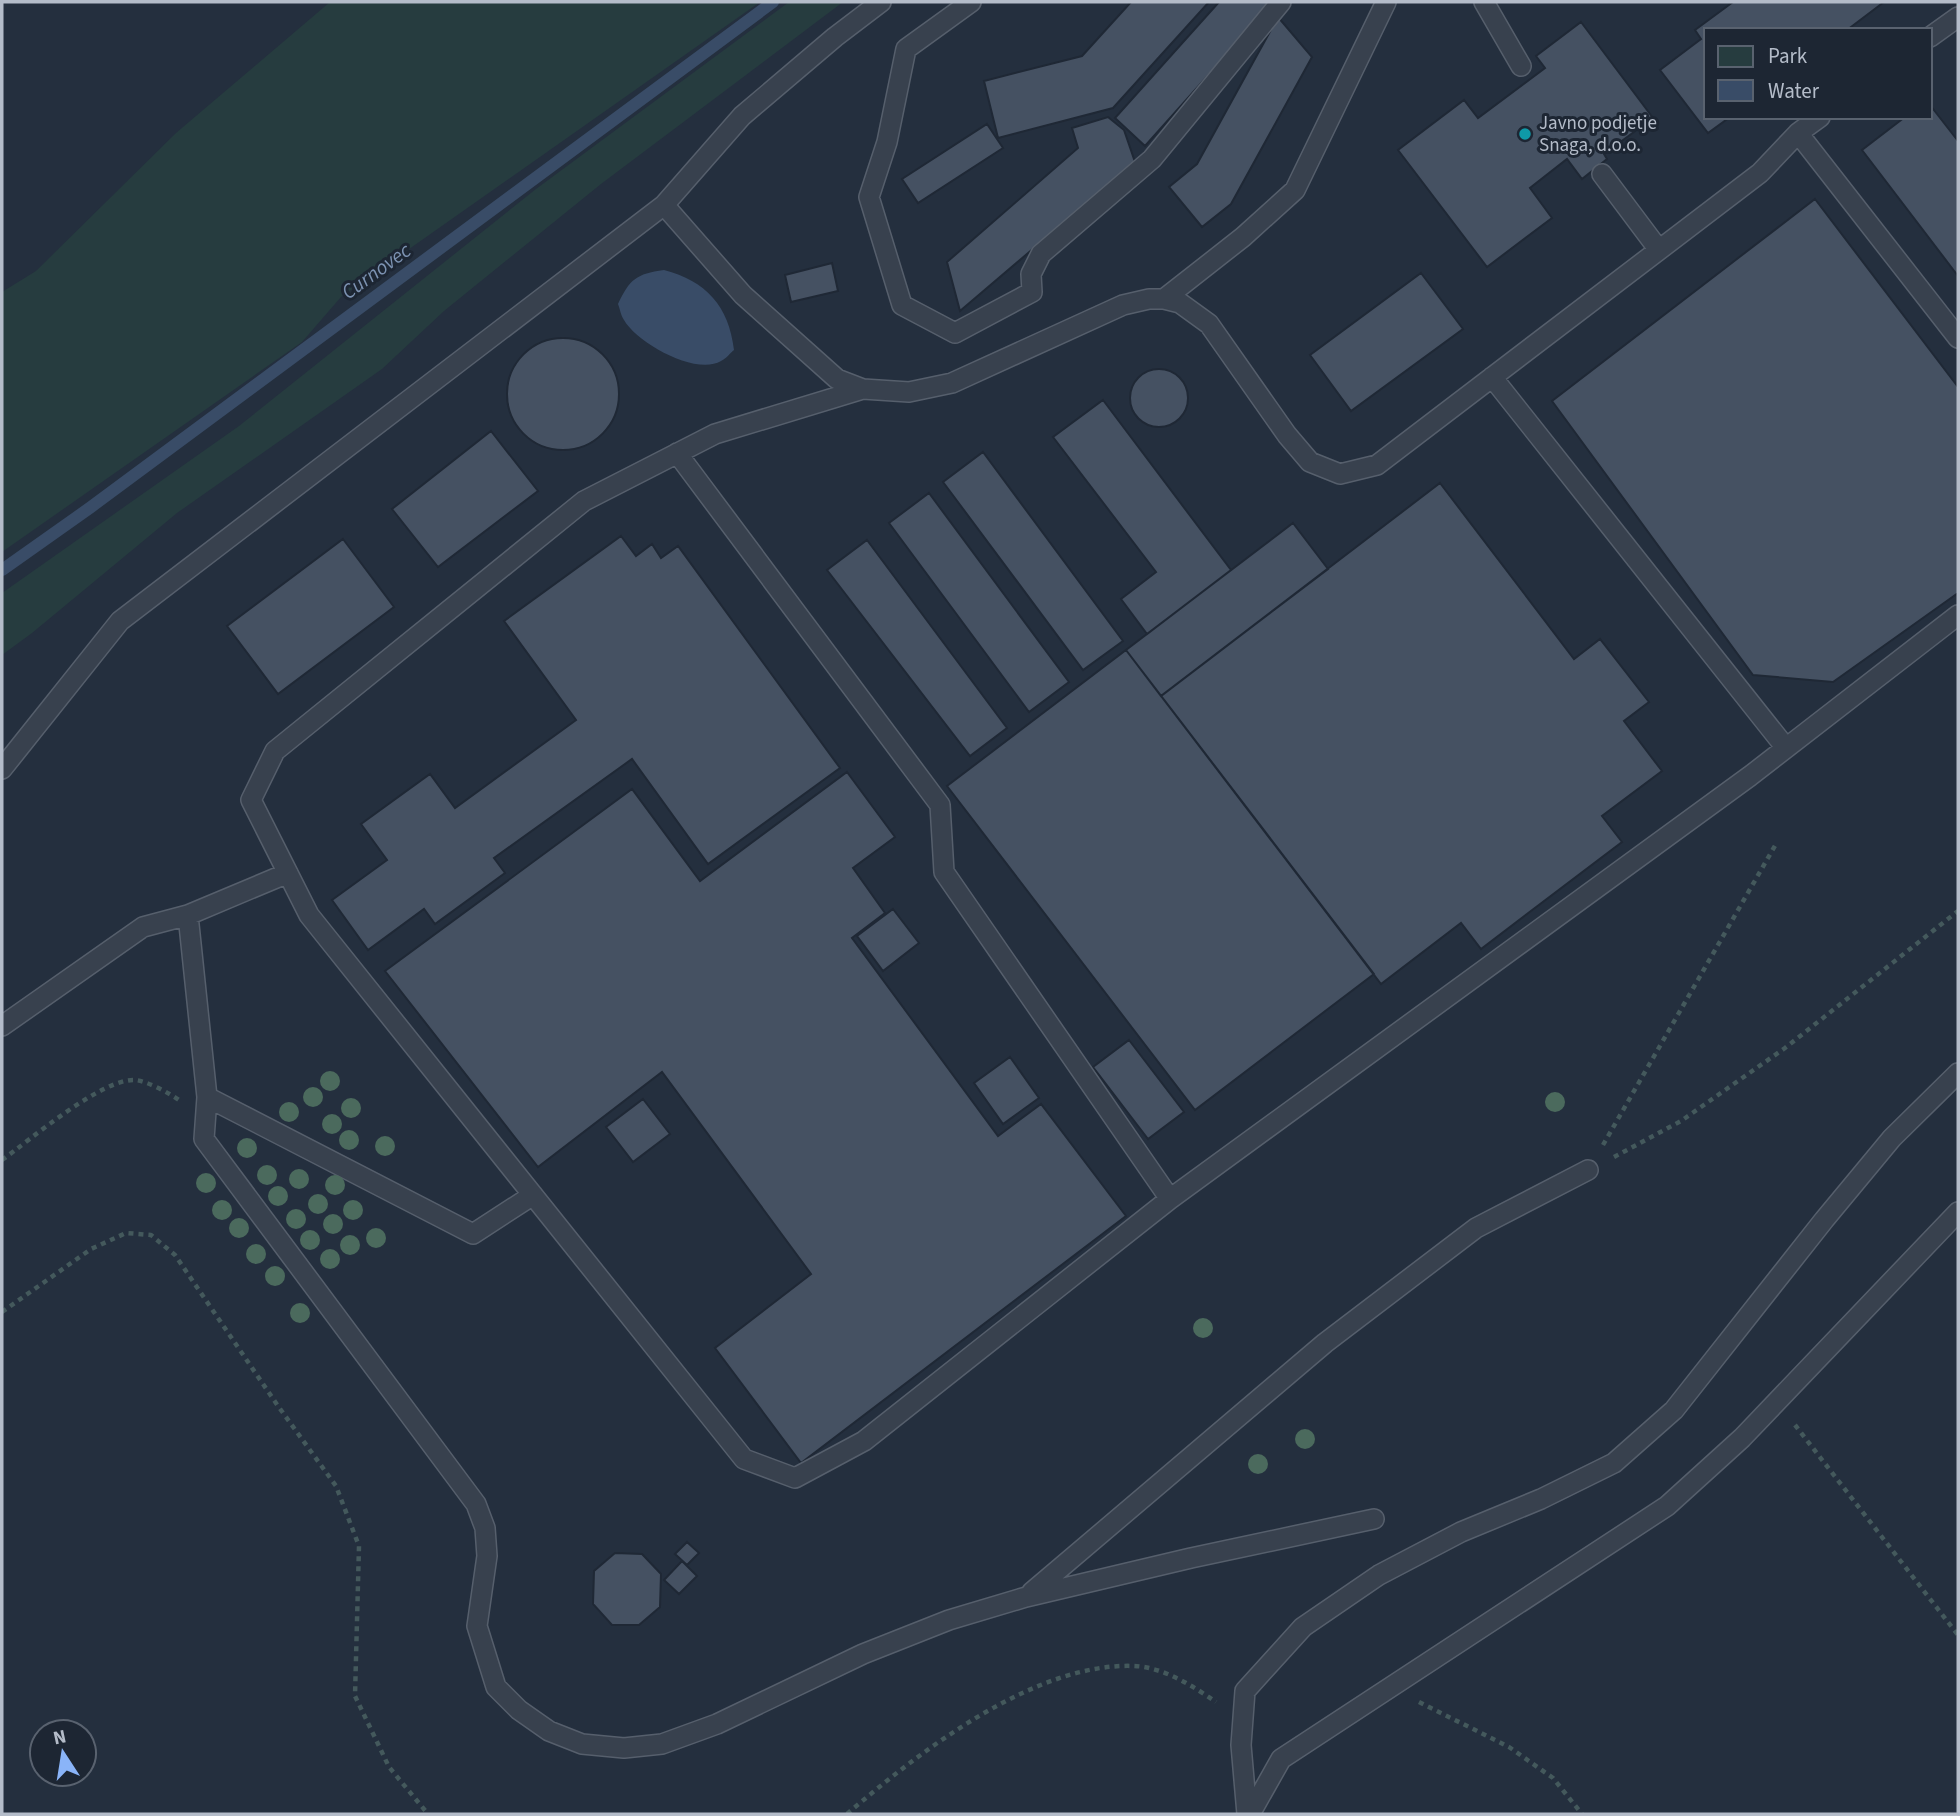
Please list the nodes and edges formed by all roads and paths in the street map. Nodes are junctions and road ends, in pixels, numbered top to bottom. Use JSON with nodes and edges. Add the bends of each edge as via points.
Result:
{"nodes":[{"id":1,"x":881,"y":2,"type":"edge"},
{"id":2,"x":971,"y":2,"type":"edge"},
{"id":3,"x":1281,"y":2,"type":"edge"},
{"id":4,"x":1386,"y":2,"type":"edge"},
{"id":5,"x":1484,"y":2,"type":"edge"},
{"id":6,"x":1958,"y":17,"type":"edge"},
{"id":7,"x":1932,"y":36,"type":"edge"},
{"id":8,"x":1521,"y":66,"type":"dead end"},
{"id":9,"x":1817,"y":119,"type":"edge"},
{"id":10,"x":1798,"y":133,"type":"junction"},
{"id":11,"x":1602,"y":174,"type":"dead end"},
{"id":12,"x":664,"y":205,"type":"junction"},
{"id":13,"x":1659,"y":250,"type":"junction"},
{"id":14,"x":1164,"y":299,"type":"junction"},
{"id":15,"x":1958,"y":338,"type":"edge"},
{"id":16,"x":1492,"y":377,"type":"junction"},
{"id":17,"x":863,"y":389,"type":"junction"},
{"id":18,"x":677,"y":453,"type":"junction"},
{"id":19,"x":1958,"y":615,"type":"edge"},
{"id":20,"x":1786,"y":748,"type":"junction"},
{"id":21,"x":2,"y":769,"type":"edge"},
{"id":22,"x":1776,"y":844,"type":"dead end"},
{"id":23,"x":288,"y":873,"type":"junction"},
{"id":24,"x":1958,"y":911,"type":"edge"},
{"id":25,"x":188,"y":915,"type":"junction"},
{"id":26,"x":2,"y":1026,"type":"edge"},
{"id":27,"x":1958,"y":1073,"type":"edge"},
{"id":28,"x":208,"y":1097,"type":"junction"},
{"id":29,"x":206,"y":1118,"type":"junction"},
{"id":30,"x":2,"y":1160,"type":"edge"},
{"id":31,"x":1588,"y":1170,"type":"junction"},
{"id":32,"x":533,"y":1195,"type":"junction"},
{"id":33,"x":1170,"y":1199,"type":"junction"},
{"id":34,"x":1958,"y":1212,"type":"edge"},
{"id":35,"x":2,"y":1312,"type":"edge"},
{"id":36,"x":1777,"y":1402,"type":"junction"},
{"id":37,"x":1374,"y":1519,"type":"dead end"},
{"id":38,"x":1026,"y":1597,"type":"junction"},
{"id":39,"x":1958,"y":1635,"type":"edge"},
{"id":40,"x":1390,"y":1688,"type":"junction"},
{"id":41,"x":1241,"y":1745,"type":"junction"},
{"id":42,"x":428,"y":1814,"type":"edge"},
{"id":43,"x":847,"y":1814,"type":"edge"},
{"id":44,"x":1249,"y":1814,"type":"edge"},
{"id":45,"x":1582,"y":1814,"type":"edge"}],
"edges":[{"from":1,"to":12,"type":"lane","via":[[743,116]]},
{"from":2,"to":3,"type":"lane","via":[[906,50],[887,142],[869,197],[902,306],[955,333],[1032,292],[1031,274],[1041,254],[1152,159]]},
{"from":4,"to":14,"type":"lane","via":[[1295,190]]},
{"from":5,"to":8,"type":"lane"},
{"from":6,"to":7,"type":"lane"},
{"from":9,"to":10,"type":"lane"},
{"from":10,"to":13,"type":"lane","via":[[1760,173]]},
{"from":10,"to":15,"type":"lane"},
{"from":11,"to":13,"type":"lane"},
{"from":12,"to":17,"type":"lane","via":[[743,295],[837,379]]},
{"from":12,"to":21,"type":"lane","via":[[120,621]]},
{"from":13,"to":16,"type":"lane"},
{"from":14,"to":16,"type":"lane","via":[[1180,303],[1209,324],[1310,462],[1340,474],[1377,466]]},
{"from":14,"to":17,"type":"lane","via":[[1123,305],[952,383],[909,392]]},
{"from":16,"to":20,"type":"lane"},
{"from":17,"to":18,"type":"lane","via":[[715,434]]},
{"from":18,"to":23,"type":"lane","via":[[584,501],[275,751],[251,800]]},
{"from":18,"to":33,"type":"lane","via":[[940,805],[944,872]]},
{"from":19,"to":20,"type":"lane"},
{"from":20,"to":33,"type":"lane"},
{"from":22,"to":31,"type":"path"},
{"from":23,"to":25,"type":"lane"},
{"from":23,"to":32,"type":"lane","via":[[309,915]]},
{"from":24,"to":31,"type":"path","via":[[1785,1048],[1681,1121]]},
{"from":25,"to":26,"type":"lane","via":[[143,927]]},
{"from":25,"to":28,"type":"lane"},
{"from":27,"to":41,"type":"lane","via":[[1884,1148],[1674,1410],[1614,1463],[1380,1574],[1303,1628],[1245,1691]]},
{"from":28,"to":29,"type":"lane"},
{"from":28,"to":32,"type":"lane","via":[[474,1234]]},
{"from":29,"to":30,"type":"path","via":[[168,1092],[135,1080],[107,1086]]},
{"from":29,"to":38,"type":"lane","via":[[204,1139],[476,1504],[485,1528],[487,1556],[477,1626],[485,1655],[496,1687],[549,1731],[582,1744],[624,1748],[662,1744],[717,1724],[863,1654],[949,1620]]},
{"from":31,"to":38,"type":"lane","via":[[1476,1228],[1325,1343]]},
{"from":32,"to":33,"type":"lane","via":[[744,1458],[795,1478],[864,1441]]},
{"from":34,"to":36,"type":"lane"},
{"from":35,"to":42,"type":"path","via":[[91,1249],[126,1233],[151,1235],[175,1255],[336,1486],[359,1546],[355,1696],[388,1767]]},
{"from":36,"to":39,"type":"path"},
{"from":36,"to":40,"type":"lane","via":[[1667,1506]]},
{"from":37,"to":38,"type":"lane"},
{"from":40,"to":44,"type":"lane","via":[[1281,1759]]},
{"from":40,"to":45,"type":"path","via":[[1509,1747],[1553,1778]]},
{"from":41,"to":43,"type":"path","via":[[1220,1704],[1185,1680],[1136,1666],[1080,1671],[1033,1688],[969,1724],[925,1752]]},
{"from":41,"to":44,"type":"lane"}]}
